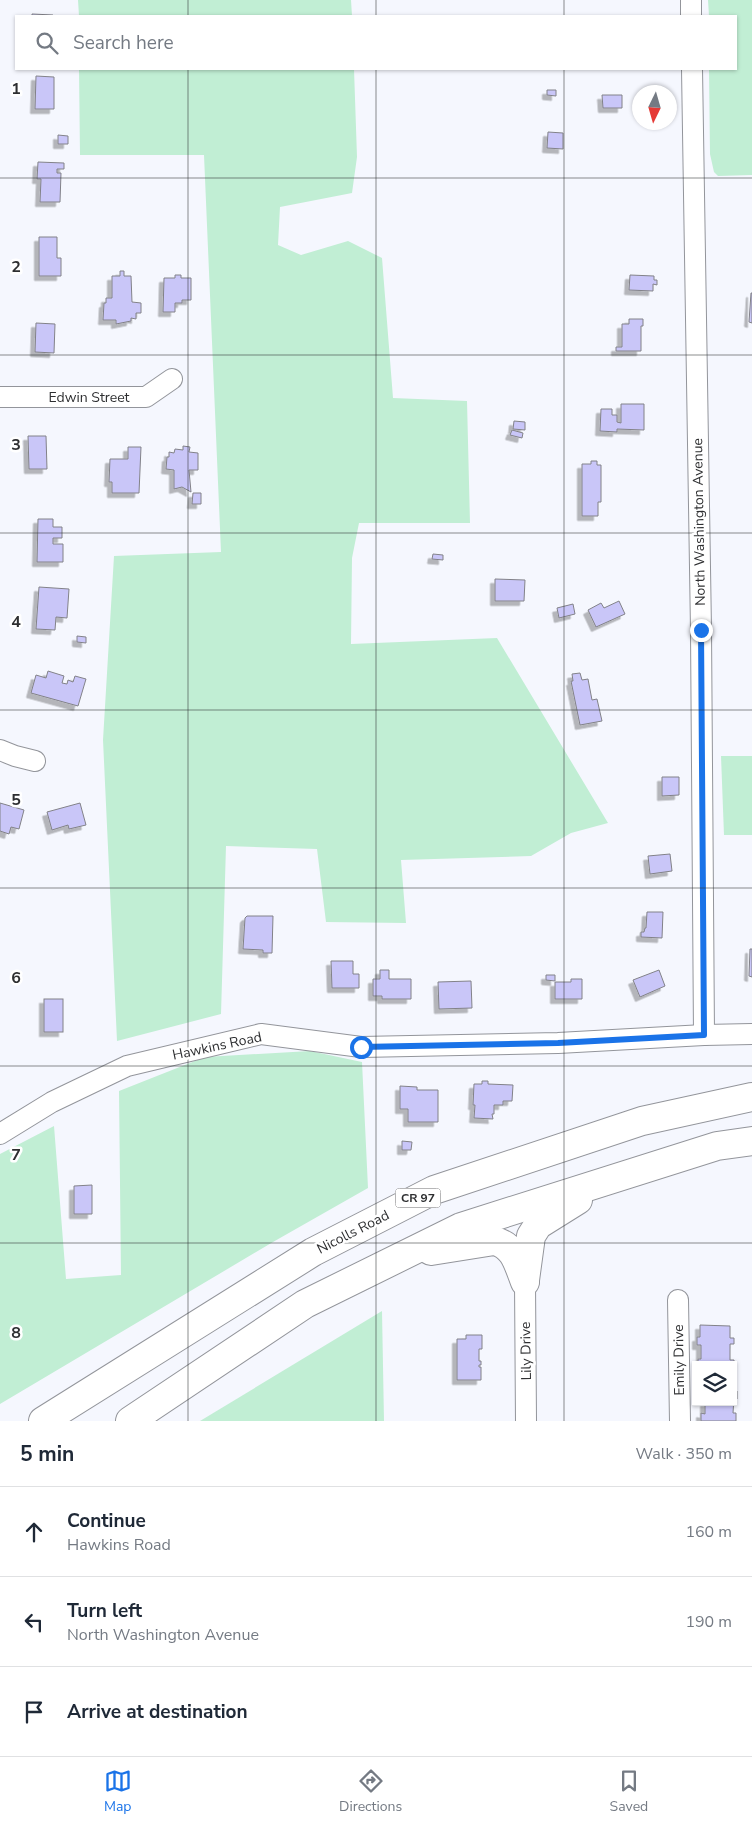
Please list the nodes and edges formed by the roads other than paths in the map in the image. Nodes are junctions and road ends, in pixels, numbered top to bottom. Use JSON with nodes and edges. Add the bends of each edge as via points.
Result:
{"nodes":[{"id":1,"x":691,"y":0,"type":"edge"},
{"id":2,"x":691,"y":15,"type":"edge"},
{"id":3,"x":692,"y":70,"type":"edge"},
{"id":4,"x":172,"y":379,"type":"dead end"},
{"id":5,"x":0,"y":397,"type":"edge"},
{"id":6,"x":0,"y":750,"type":"edge"},
{"id":7,"x":35,"y":761,"type":"dead end"},
{"id":8,"x":752,"y":1034,"type":"edge"},
{"id":9,"x":704,"y":1035,"type":"junction"},
{"id":10,"x":752,"y":1097,"type":"edge"},
{"id":11,"x":0,"y":1134,"type":"edge"},
{"id":12,"x":752,"y":1141,"type":"edge"},
{"id":13,"x":606,"y":1181,"type":"junction"},
{"id":14,"x":403,"y":1256,"type":"junction"},
{"id":15,"x":525,"y":1282,"type":"junction"},
{"id":16,"x":678,"y":1300,"type":"dead end"},
{"id":17,"x":43,"y":1421,"type":"edge"},
{"id":18,"x":130,"y":1421,"type":"edge"},
{"id":19,"x":526,"y":1421,"type":"edge"},
{"id":20,"x":680,"y":1421,"type":"edge"}],
"edges":[{"from":1,"to":2,"type":"street"},
{"from":3,"to":9,"type":"street","name":"North Washington Avenue"},
{"from":4,"to":5,"type":"street","name":"Edwin Street","via":[[146,397]]},
{"from":6,"to":7,"type":"street"},
{"from":8,"to":9,"type":"street","name":"Hawkins Road"},
{"from":9,"to":11,"type":"street","name":"Hawkins Road","via":[[558,1043],[361,1047],[261,1034],[127,1066],[52,1102]]},
{"from":10,"to":17,"type":"highway","name":"Nicolls Road","number":"CR 97","via":[[642,1121],[434,1190],[313,1252]]},
{"from":12,"to":13,"type":"highway","via":[[716,1146]]},
{"from":13,"to":14,"type":"highway","via":[[461,1227]]},
{"from":13,"to":15,"type":"highway","via":[[538,1225],[530,1241]]},
{"from":14,"to":15,"type":"highway","via":[[502,1242],[514,1255]]},
{"from":14,"to":18,"type":"highway","via":[[305,1304]]},
{"from":15,"to":19,"type":"street","name":"Lily Drive"},
{"from":16,"to":20,"type":"street","name":"Emily Drive"}]}
